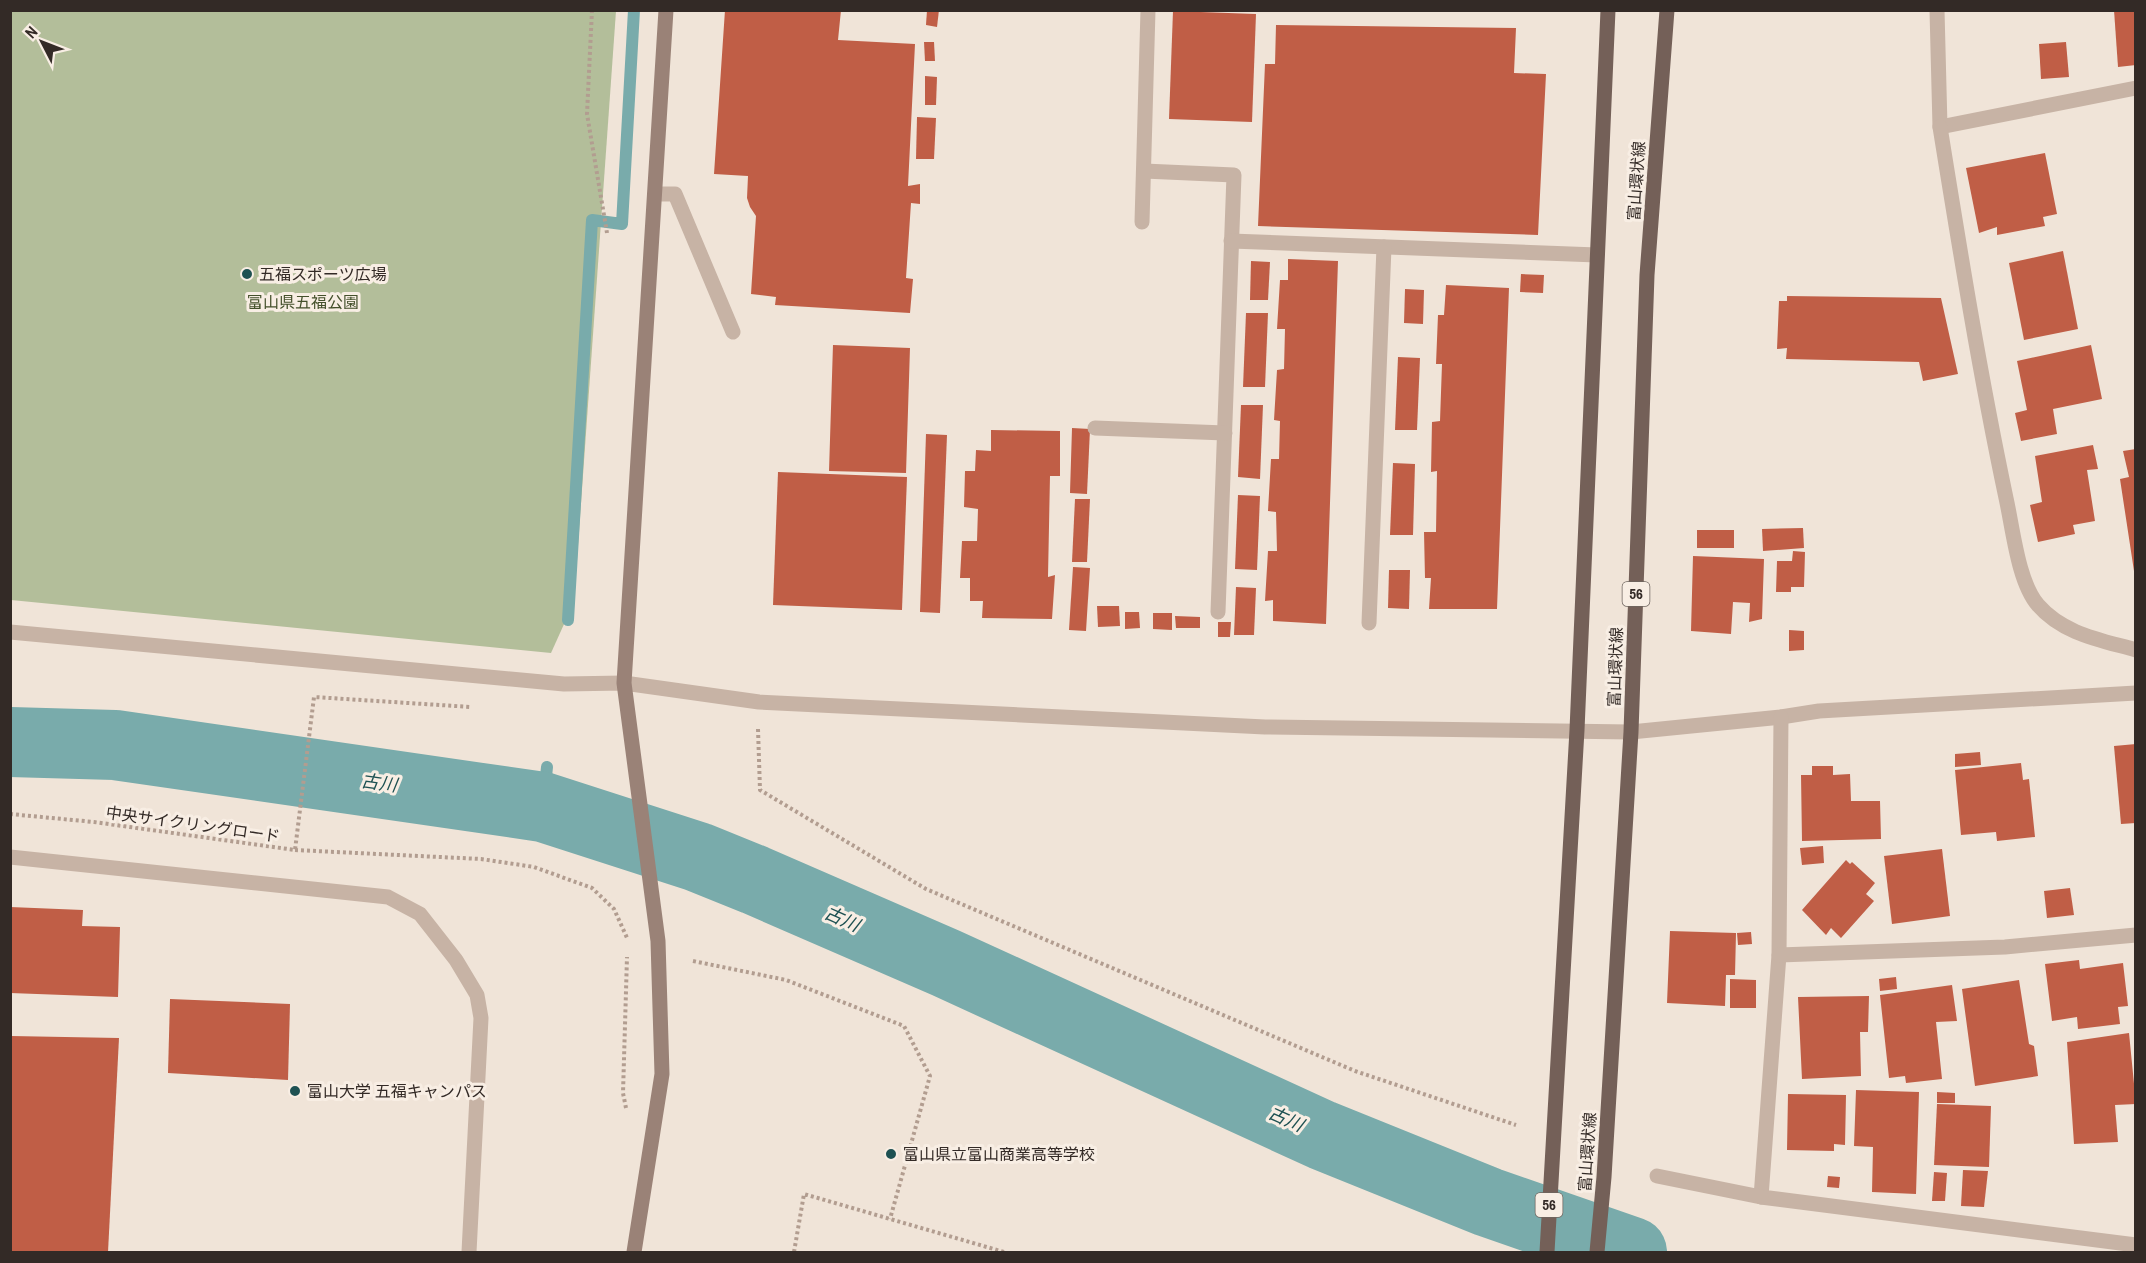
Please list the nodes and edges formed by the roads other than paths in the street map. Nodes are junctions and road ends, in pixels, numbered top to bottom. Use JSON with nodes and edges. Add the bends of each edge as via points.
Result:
{"nodes":[{"id":1,"x":666,"y":10,"type":"edge"},
{"id":2,"x":1148,"y":10,"type":"edge"},
{"id":3,"x":1608,"y":10,"type":"edge"},
{"id":4,"x":1667,"y":10,"type":"edge"},
{"id":5,"x":1937,"y":10,"type":"edge"},
{"id":6,"x":2136,"y":88,"type":"edge"},
{"id":7,"x":1940,"y":127,"type":"junction"},
{"id":8,"x":1144,"y":171,"type":"junction"},
{"id":9,"x":655,"y":194,"type":"junction"},
{"id":10,"x":1142,"y":222,"type":"dead end"},
{"id":11,"x":1231,"y":241,"type":"junction"},
{"id":12,"x":1384,"y":247,"type":"junction"},
{"id":13,"x":1597,"y":255,"type":"junction"},
{"id":14,"x":733,"y":332,"type":"dead end"},
{"id":15,"x":1095,"y":428,"type":"dead end"},
{"id":16,"x":1225,"y":433,"type":"junction"},
{"id":17,"x":1218,"y":612,"type":"dead end"},
{"id":18,"x":1369,"y":623,"type":"dead end"},
{"id":19,"x":10,"y":632,"type":"edge"},
{"id":20,"x":2136,"y":650,"type":"edge"},
{"id":21,"x":624,"y":683,"type":"junction"},
{"id":22,"x":2136,"y":693,"type":"edge"},
{"id":23,"x":1781,"y":717,"type":"junction"},
{"id":24,"x":1577,"y":730,"type":"junction"},
{"id":25,"x":1631,"y":732,"type":"junction"},
{"id":26,"x":10,"y":856,"type":"edge"},
{"id":27,"x":2136,"y":935,"type":"edge"},
{"id":28,"x":1779,"y":955,"type":"junction"},
{"id":29,"x":1657,"y":1176,"type":"dead end"},
{"id":30,"x":1761,"y":1197,"type":"junction"},
{"id":31,"x":2136,"y":1245,"type":"edge"},
{"id":32,"x":469,"y":1252,"type":"edge"},
{"id":33,"x":634,"y":1252,"type":"edge"},
{"id":34,"x":1547,"y":1252,"type":"edge"},
{"id":35,"x":1597,"y":1252,"type":"edge"}],
"edges":[{"from":1,"to":9,"type":"street"},
{"from":2,"to":8,"type":"street"},
{"from":3,"to":13,"type":"main road","number":"56"},
{"from":4,"to":25,"type":"main road","name":"富山環状線","number":"56","via":[[1647,275]]},
{"from":5,"to":7,"type":"street"},
{"from":6,"to":7,"type":"street"},
{"from":7,"to":20,"type":"street","via":[[1963,273],[2025,584],[2039,606],[2071,631]]},
{"from":8,"to":10,"type":"street"},
{"from":8,"to":11,"type":"street","via":[[1234,175]]},
{"from":9,"to":14,"type":"street","via":[[675,194]]},
{"from":9,"to":21,"type":"street"},
{"from":11,"to":12,"type":"street"},
{"from":11,"to":16,"type":"street"},
{"from":12,"to":13,"type":"street"},
{"from":12,"to":18,"type":"street"},
{"from":13,"to":24,"type":"main road","number":"56"},
{"from":15,"to":16,"type":"street"},
{"from":16,"to":17,"type":"street"},
{"from":19,"to":21,"type":"street","via":[[564,684]]},
{"from":21,"to":24,"type":"street","via":[[759,702],[1265,727]]},
{"from":21,"to":33,"type":"street","via":[[658,941],[662,1074]]},
{"from":22,"to":23,"type":"street","via":[[1819,711]]},
{"from":23,"to":25,"type":"street"},
{"from":23,"to":28,"type":"street"},
{"from":24,"to":25,"type":"street"},
{"from":24,"to":34,"type":"main road","number":"56"},
{"from":25,"to":35,"type":"main road","name":"富山環状線","number":"56"},
{"from":26,"to":32,"type":"street","via":[[387,897],[420,914],[477,995],[482,1018]]},
{"from":27,"to":28,"type":"street","via":[[2005,947]]},
{"from":28,"to":30,"type":"street"},
{"from":29,"to":30,"type":"street"},
{"from":30,"to":31,"type":"street"}]}
